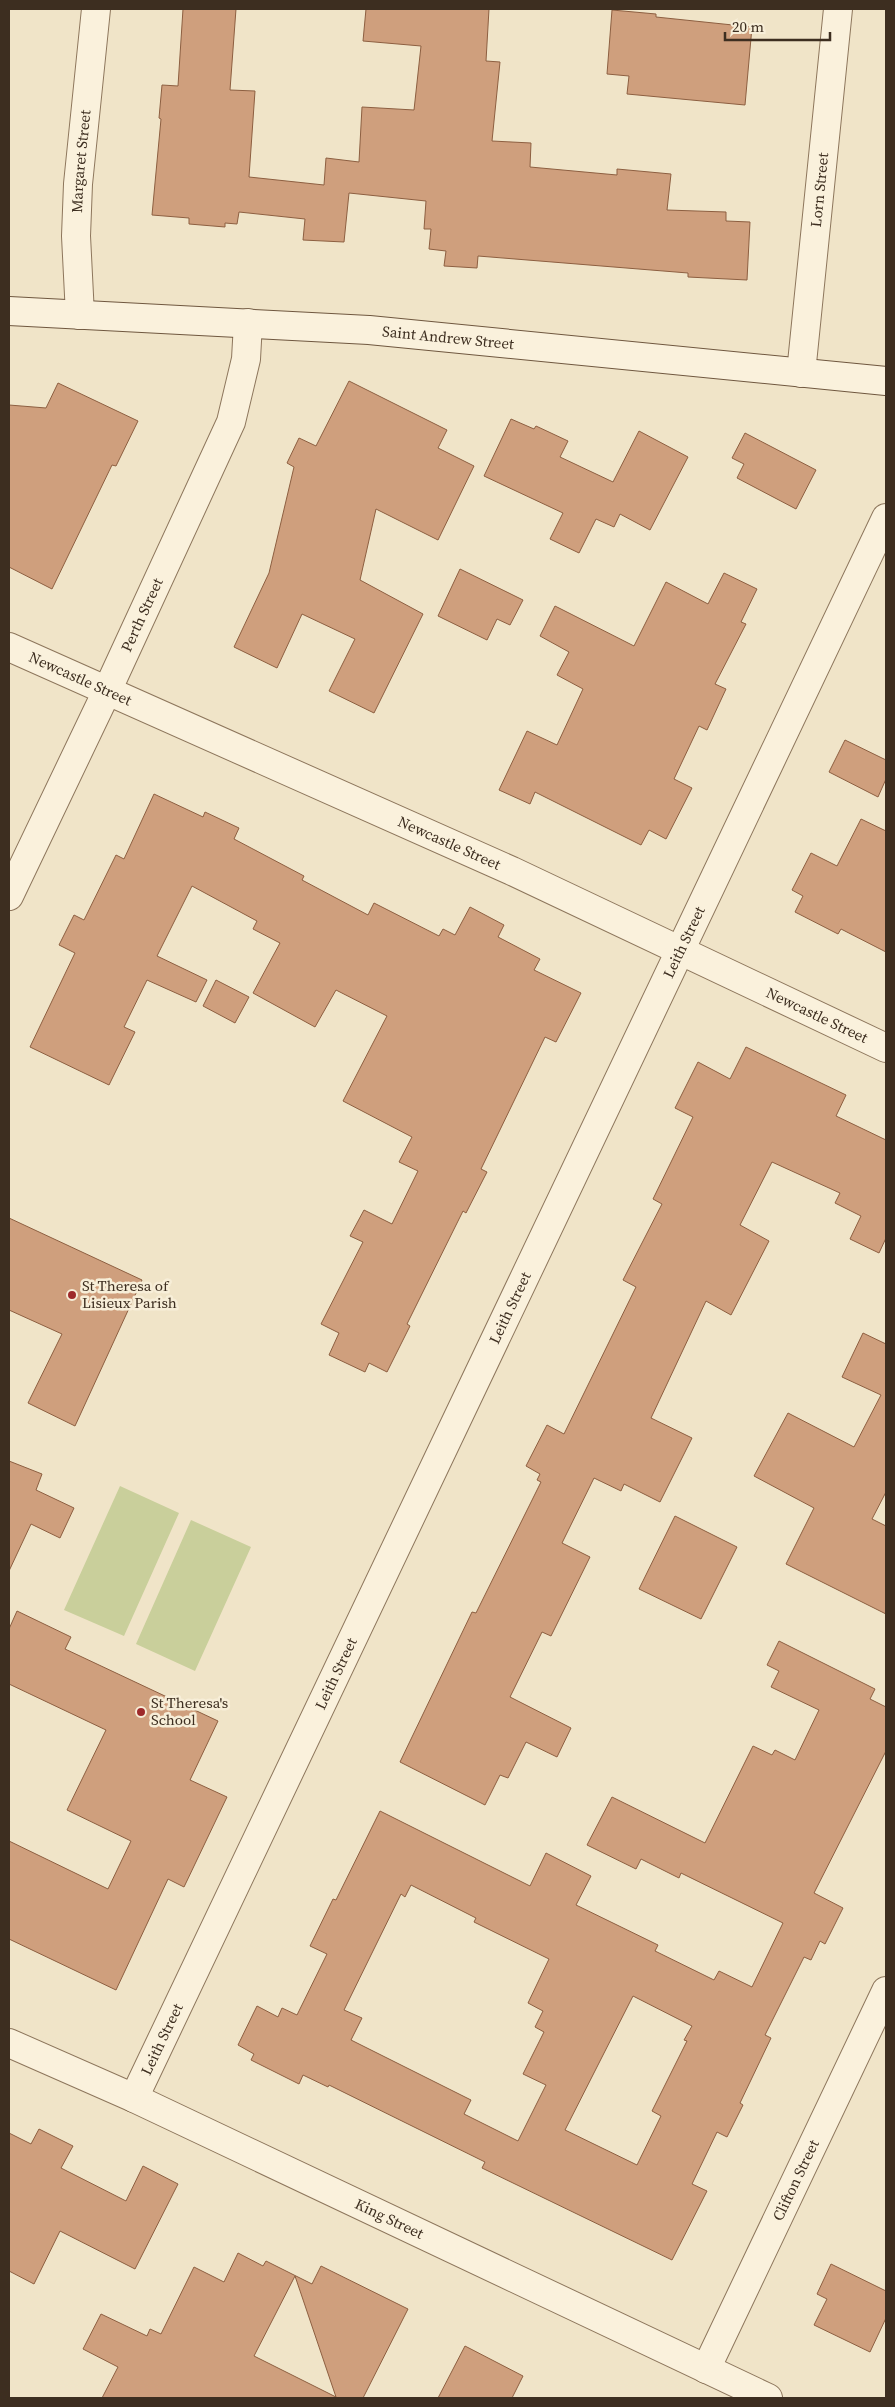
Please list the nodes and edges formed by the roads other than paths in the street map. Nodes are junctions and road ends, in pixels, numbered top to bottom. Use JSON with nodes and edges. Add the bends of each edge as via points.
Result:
{"nodes":[{"id":1,"x":96,"y":9,"type":"edge"},
{"id":2,"x":838,"y":9,"type":"edge"},
{"id":3,"x":9,"y":311,"type":"edge"},
{"id":4,"x":80,"y":315,"type":"junction"},
{"id":5,"x":248,"y":323,"type":"junction"},
{"id":6,"x":801,"y":373,"type":"junction"},
{"id":7,"x":886,"y":381,"type":"edge"},
{"id":8,"x":886,"y":518,"type":"edge"},
{"id":9,"x":9,"y":647,"type":"edge"},
{"id":10,"x":107,"y":691,"type":"junction"},
{"id":11,"x":9,"y":896,"type":"edge"},
{"id":12,"x":680,"y":950,"type":"junction"},
{"id":13,"x":886,"y":1048,"type":"edge"},
{"id":14,"x":886,"y":1991,"type":"edge"},
{"id":15,"x":9,"y":2042,"type":"edge"},
{"id":16,"x":134,"y":2098,"type":"junction"},
{"id":17,"x":706,"y":2369,"type":"junction"},
{"id":18,"x":768,"y":2398,"type":"edge"}],
"edges":[{"from":1,"to":4,"type":"street","name":"Margaret Street","via":[[77,193]]},
{"from":2,"to":6,"type":"street","name":"Lorn Street"},
{"from":3,"to":4,"type":"street","name":"Saint Andrew Street"},
{"from":4,"to":5,"type":"street","name":"Saint Andrew Street"},
{"from":5,"to":6,"type":"street","name":"Saint Andrew Street","via":[[369,330]]},
{"from":5,"to":10,"type":"street","name":"Perth Street","via":[[246,359],[231,422]]},
{"from":6,"to":7,"type":"street","name":"Saint Andrew Street"},
{"from":8,"to":12,"type":"street","name":"Leith Street"},
{"from":9,"to":10,"type":"street","name":"Newcastle Street"},
{"from":10,"to":11,"type":"street","name":"Perth Street"},
{"from":10,"to":12,"type":"street","name":"Newcastle Street","via":[[512,871]]},
{"from":12,"to":13,"type":"street","name":"Newcastle Street"},
{"from":12,"to":16,"type":"street","name":"Leith Street"},
{"from":14,"to":17,"type":"street","name":"Clifton Street"},
{"from":15,"to":16,"type":"street","name":"King Street"},
{"from":16,"to":17,"type":"street","name":"King Street"},
{"from":17,"to":18,"type":"street","name":"King Street"}]}
